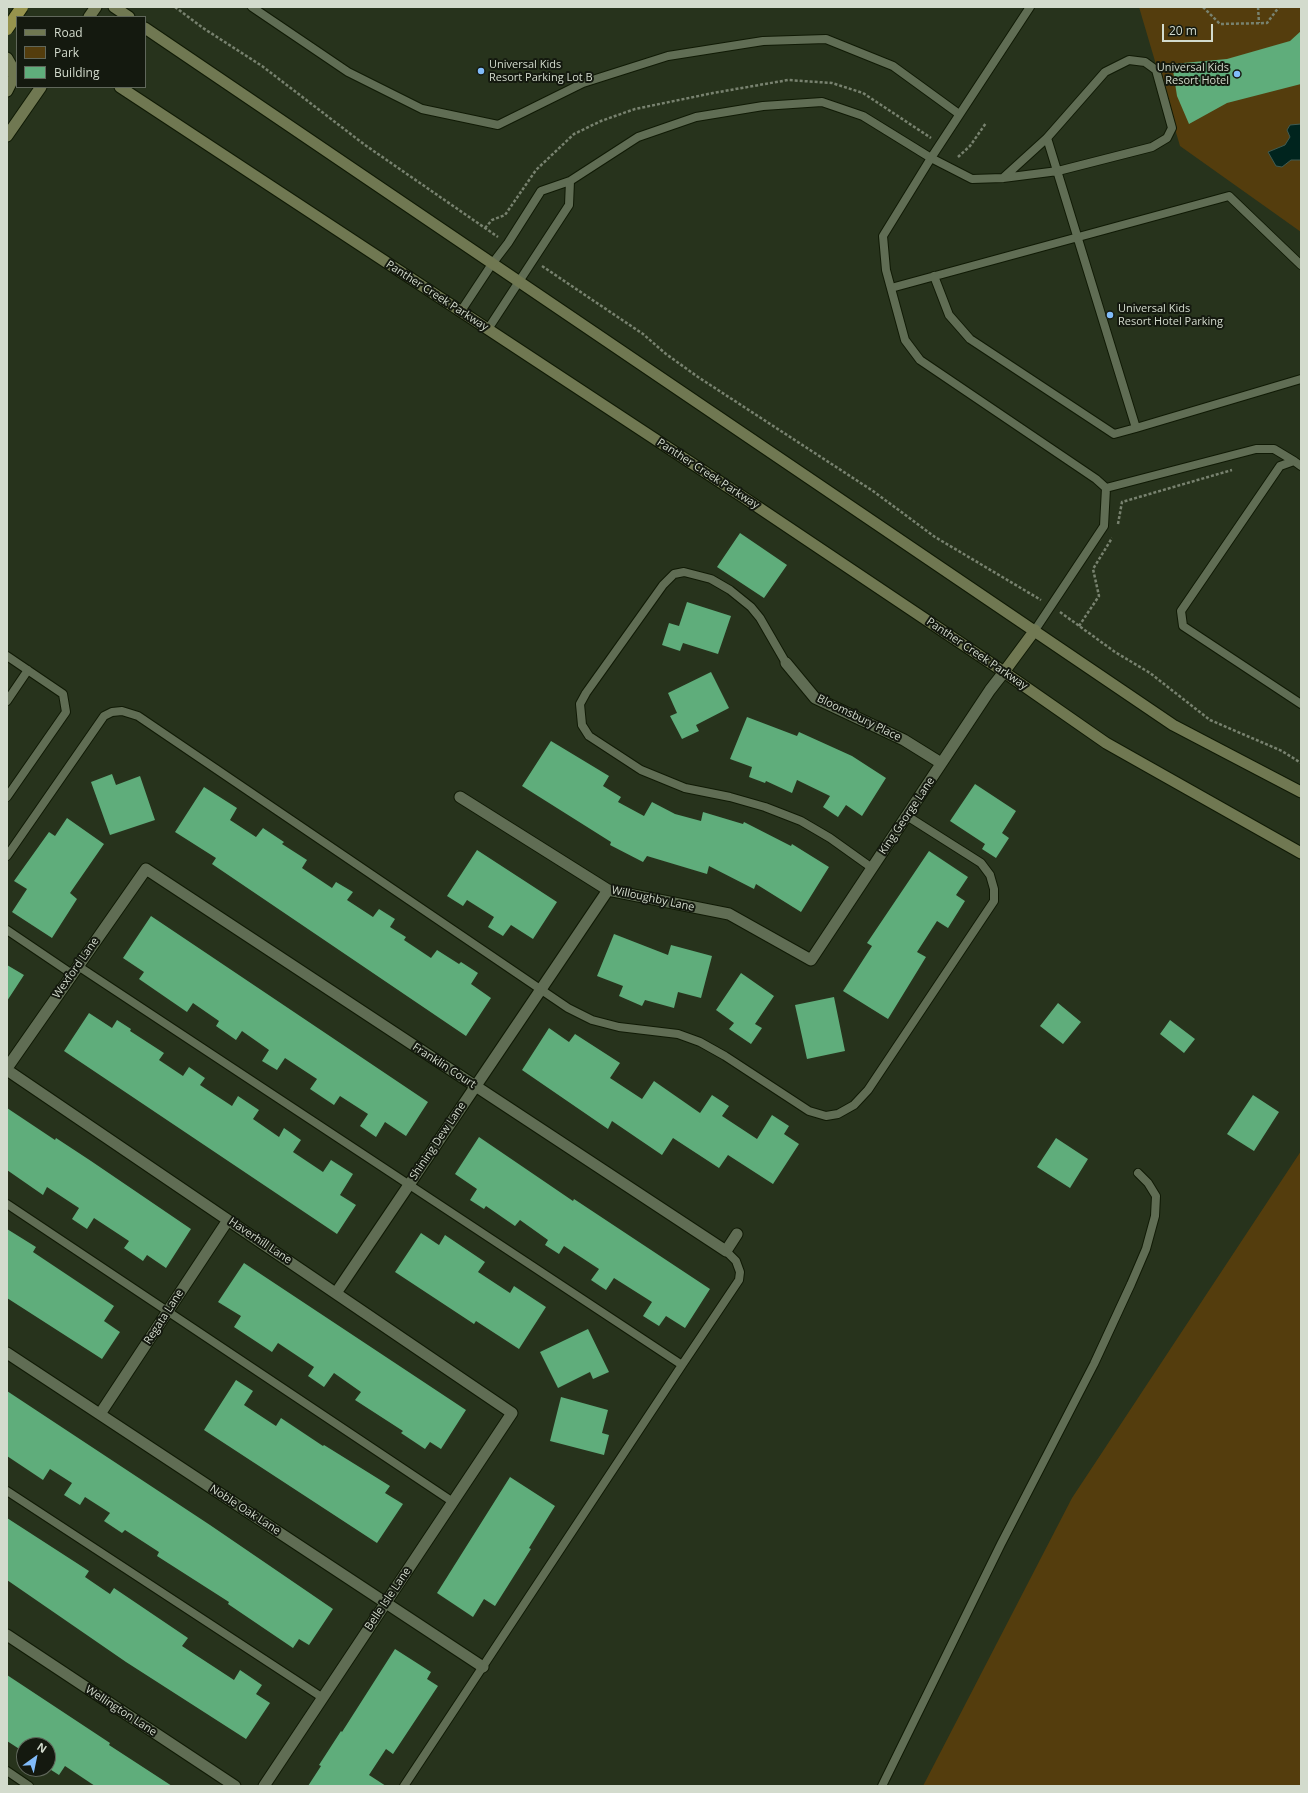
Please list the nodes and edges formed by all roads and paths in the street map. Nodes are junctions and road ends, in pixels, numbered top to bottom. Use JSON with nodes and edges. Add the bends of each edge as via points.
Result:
{"nodes":[{"id":1,"x":22,"y":7,"type":"edge"},
{"id":2,"x":96,"y":7,"type":"edge"},
{"id":3,"x":114,"y":7,"type":"edge"},
{"id":4,"x":175,"y":7,"type":"edge"},
{"id":5,"x":252,"y":7,"type":"edge"},
{"id":6,"x":1030,"y":7,"type":"edge"},
{"id":7,"x":1203,"y":7,"type":"edge"},
{"id":8,"x":1258,"y":7,"type":"edge"},
{"id":9,"x":1279,"y":7,"type":"edge"},
{"id":10,"x":7,"y":13,"type":"edge"},
{"id":11,"x":90,"y":16,"type":"edge"},
{"id":12,"x":128,"y":16,"type":"edge"},
{"id":13,"x":16,"y":19,"type":"edge"},
{"id":14,"x":1259,"y":23,"type":"junction"},
{"id":15,"x":7,"y":29,"type":"edge"},
{"id":16,"x":146,"y":29,"type":"edge"},
{"id":17,"x":7,"y":58,"type":"edge"},
{"id":18,"x":40,"y":88,"type":"edge"},
{"id":19,"x":122,"y":88,"type":"edge"},
{"id":20,"x":7,"y":91,"type":"edge"},
{"id":21,"x":959,"y":114,"type":"junction"},
{"id":22,"x":7,"y":136,"type":"edge"},
{"id":23,"x":1047,"y":138,"type":"junction"},
{"id":24,"x":930,"y":158,"type":"junction"},
{"id":25,"x":1058,"y":171,"type":"junction"},
{"id":26,"x":1003,"y":178,"type":"junction"},
{"id":27,"x":570,"y":181,"type":"junction"},
{"id":28,"x":494,"y":234,"type":"dead end"},
{"id":29,"x":1077,"y":236,"type":"junction"},
{"id":30,"x":492,"y":264,"type":"junction"},
{"id":31,"x":1301,"y":265,"type":"edge"},
{"id":32,"x":549,"y":270,"type":"dead end"},
{"id":33,"x":934,"y":276,"type":"junction"},
{"id":34,"x":519,"y":281,"type":"junction"},
{"id":35,"x":891,"y":288,"type":"junction"},
{"id":36,"x":461,"y":311,"type":"junction"},
{"id":37,"x":488,"y":329,"type":"junction"},
{"id":38,"x":1301,"y":379,"type":"edge"},
{"id":39,"x":1136,"y":428,"type":"junction"},
{"id":40,"x":1297,"y":464,"type":"edge"},
{"id":41,"x":1233,"y":470,"type":"dead end"},
{"id":42,"x":1106,"y":488,"type":"junction"},
{"id":43,"x":1116,"y":530,"type":"dead end"},
{"id":44,"x":1113,"y":536,"type":"dead end"},
{"id":45,"x":1035,"y":596,"type":"dead end"},
{"id":46,"x":1066,"y":616,"type":"dead end"},
{"id":47,"x":1079,"y":626,"type":"junction"},
{"id":48,"x":1035,"y":630,"type":"junction"},
{"id":49,"x":7,"y":656,"type":"edge"},
{"id":50,"x":786,"y":663,"type":"joint"},
{"id":51,"x":28,"y":670,"type":"junction"},
{"id":52,"x":1004,"y":672,"type":"junction"},
{"id":53,"x":7,"y":701,"type":"edge"},
{"id":54,"x":1301,"y":704,"type":"edge"},
{"id":55,"x":941,"y":763,"type":"junction"},
{"id":56,"x":1301,"y":763,"type":"edge"},
{"id":57,"x":1301,"y":792,"type":"edge"},
{"id":58,"x":7,"y":797,"type":"edge"},
{"id":59,"x":460,"y":797,"type":"dead end"},
{"id":60,"x":907,"y":816,"type":"junction"},
{"id":61,"x":1301,"y":852,"type":"edge"},
{"id":62,"x":7,"y":856,"type":"edge"},
{"id":63,"x":872,"y":868,"type":"junction"},
{"id":64,"x":146,"y":869,"type":"joint"},
{"id":65,"x":608,"y":890,"type":"junction"},
{"id":66,"x":7,"y":930,"type":"edge"},
{"id":67,"x":811,"y":960,"type":"joint"},
{"id":68,"x":75,"y":970,"type":"junction"},
{"id":69,"x":541,"y":989,"type":"junction"},
{"id":70,"x":7,"y":1069,"type":"edge"},
{"id":71,"x":475,"y":1086,"type":"junction"},
{"id":72,"x":1138,"y":1173,"type":"dead end"},
{"id":73,"x":408,"y":1185,"type":"junction"},
{"id":74,"x":7,"y":1204,"type":"edge"},
{"id":75,"x":228,"y":1220,"type":"junction"},
{"id":76,"x":736,"y":1234,"type":"dead end"},
{"id":77,"x":726,"y":1251,"type":"junction"},
{"id":78,"x":336,"y":1293,"type":"junction"},
{"id":79,"x":168,"y":1310,"type":"junction"},
{"id":80,"x":7,"y":1353,"type":"edge"},
{"id":81,"x":682,"y":1365,"type":"junction"},
{"id":82,"x":512,"y":1413,"type":"joint"},
{"id":83,"x":100,"y":1414,"type":"junction"},
{"id":84,"x":7,"y":1491,"type":"edge"},
{"id":85,"x":453,"y":1502,"type":"junction"},
{"id":86,"x":386,"y":1603,"type":"junction"},
{"id":87,"x":7,"y":1636,"type":"edge"},
{"id":88,"x":483,"y":1667,"type":"junction"},
{"id":89,"x":323,"y":1698,"type":"junction"},
{"id":90,"x":7,"y":1772,"type":"edge"},
{"id":91,"x":29,"y":1786,"type":"edge"},
{"id":92,"x":235,"y":1786,"type":"edge"},
{"id":93,"x":264,"y":1786,"type":"edge"},
{"id":94,"x":404,"y":1786,"type":"edge"},
{"id":95,"x":882,"y":1786,"type":"edge"}],
"edges":[{"from":1,"to":15,"type":"highway","bridge":true},
{"from":2,"to":11,"type":"main road"},
{"from":3,"to":12,"type":"main road"},
{"from":4,"to":28,"type":"path","via":[[262,66],[365,145]]},
{"from":5,"to":21,"type":"lane","via":[[348,72],[422,109],[498,125],[583,83],[668,56],[763,41],[826,39],[893,66]]},
{"from":6,"to":21,"type":"lane"},
{"from":7,"to":14,"type":"path","via":[[1220,24]]},
{"from":8,"to":14,"type":"path"},
{"from":9,"to":14,"type":"path","via":[[1267,22]]},
{"from":10,"to":13,"type":"main road"},
{"from":16,"to":30,"type":"main road"},
{"from":17,"to":20,"type":"main road","via":[[12,65],[14,77]]},
{"from":18,"to":22,"type":"main road"},
{"from":19,"to":36,"type":"main road","name":"Panther Creek Parkway"},
{"from":21,"to":24,"type":"lane"},
{"from":23,"to":25,"type":"lane"},
{"from":23,"to":25,"type":"lane","via":[[1105,72],[1130,60],[1145,62],[1156,70],[1172,128],[1167,138],[1152,147]]},
{"from":23,"to":26,"type":"lane"},
{"from":24,"to":26,"type":"lane","via":[[972,179]]},
{"from":24,"to":27,"type":"lane","via":[[863,116],[822,102],[763,106],[696,116],[638,138]]},
{"from":24,"to":35,"type":"lane","via":[[883,236],[886,270]]},
{"from":25,"to":26,"type":"lane"},
{"from":25,"to":29,"type":"lane"},
{"from":27,"to":30,"type":"lane","via":[[541,191]]},
{"from":27,"to":34,"type":"lane","via":[[569,205]]},
{"from":29,"to":31,"type":"lane","via":[[1229,196]]},
{"from":29,"to":33,"type":"lane"},
{"from":29,"to":39,"type":"lane"},
{"from":30,"to":34,"type":"main road"},
{"from":30,"to":36,"type":"lane"},
{"from":32,"to":45,"type":"path","via":[[642,334],[672,359],[873,491],[935,537]]},
{"from":33,"to":35,"type":"lane"},
{"from":33,"to":39,"type":"lane","via":[[949,315],[970,339],[1114,434]]},
{"from":34,"to":37,"type":"lane"},
{"from":34,"to":48,"type":"main road"},
{"from":35,"to":42,"type":"lane","via":[[905,340],[920,360],[1011,420]]},
{"from":36,"to":37,"type":"main road","name":"Panther Creek Parkway"},
{"from":37,"to":52,"type":"main road","name":"Panther Creek Parkway"},
{"from":38,"to":39,"type":"lane"},
{"from":40,"to":42,"type":"lane","via":[[1274,449],[1256,449]]},
{"from":40,"to":54,"type":"lane","via":[[1280,466],[1181,611],[1183,626]]},
{"from":41,"to":43,"type":"path","via":[[1122,502]]},
{"from":42,"to":48,"type":"lane","via":[[1104,526]]},
{"from":44,"to":47,"type":"path","via":[[1094,568],[1099,596]]},
{"from":46,"to":47,"type":"path"},
{"from":47,"to":56,"type":"path","via":[[1150,673],[1210,720],[1282,751]]},
{"from":48,"to":52,"type":"main road"},
{"from":48,"to":57,"type":"main road","via":[[1173,725]]},
{"from":49,"to":51,"type":"lane"},
{"from":50,"to":55,"type":"street","name":"Bloomsbury Place","via":[[815,698],[904,740]]},
{"from":50,"to":63,"type":"lane","via":[[760,618],[730,590],[711,579],[684,572],[674,574],[663,585],[586,693],[580,704],[582,725],[589,736],[641,770],[685,788],[730,797],[801,821]]},
{"from":51,"to":53,"type":"lane"},
{"from":51,"to":58,"type":"lane","via":[[63,694],[66,712]]},
{"from":52,"to":55,"type":"street","name":"King George Lane"},
{"from":52,"to":61,"type":"main road","name":"Panther Creek Parkway","via":[[1106,743]]},
{"from":55,"to":60,"type":"street","name":"King George Lane"},
{"from":59,"to":65,"type":"street","name":"Willoughby Lane"},
{"from":60,"to":63,"type":"street","name":"King George Lane"},
{"from":60,"to":69,"type":"lane","via":[[981,863],[990,875],[994,900],[868,1090],[854,1105],[838,1114],[826,1116],[809,1111],[700,1042],[678,1034],[619,1027],[592,1020],[568,1008]]},
{"from":62,"to":69,"type":"lane","via":[[104,716],[112,712],[122,712],[138,716]]},
{"from":63,"to":67,"type":"street","name":"King George Lane"},
{"from":64,"to":68,"type":"street","name":"Wexford Lane"},
{"from":64,"to":71,"type":"street","name":"Franklin Court"},
{"from":65,"to":67,"type":"street","name":"Willoughby Lane","via":[[729,914]]},
{"from":65,"to":69,"type":"street","name":"Shining Dew Lane"},
{"from":66,"to":68,"type":"lane"},
{"from":68,"to":70,"type":"street","name":"Wexford Lane"},
{"from":68,"to":73,"type":"lane"},
{"from":69,"to":71,"type":"street","name":"Shining Dew Lane"},
{"from":70,"to":75,"type":"street","name":"Haverhill Lane"},
{"from":71,"to":73,"type":"street","name":"Shining Dew Lane"},
{"from":71,"to":77,"type":"street","name":"Franklin Court"},
{"from":72,"to":95,"type":"lane","via":[[1156,1196],[1155,1216],[1146,1249],[1094,1364],[1001,1544]]},
{"from":73,"to":78,"type":"street","name":"Shining Dew Lane"},
{"from":73,"to":81,"type":"lane"},
{"from":74,"to":79,"type":"lane"},
{"from":75,"to":78,"type":"street","name":"Haverhill Lane"},
{"from":75,"to":79,"type":"street","name":"Regata Lane"},
{"from":76,"to":77,"type":"street"},
{"from":77,"to":81,"type":"lane","via":[[736,1261],[740,1272],[739,1280]]},
{"from":78,"to":82,"type":"street","name":"Haverhill Lane"},
{"from":79,"to":83,"type":"street","name":"Regata Lane"},
{"from":79,"to":85,"type":"lane"},
{"from":80,"to":83,"type":"street","name":"Noble Oak Lane"},
{"from":81,"to":88,"type":"lane"},
{"from":82,"to":85,"type":"street","name":"Belle Isle Lane"},
{"from":83,"to":86,"type":"street","name":"Noble Oak Lane"},
{"from":84,"to":89,"type":"lane"},
{"from":85,"to":86,"type":"street","name":"Belle Isle Lane"},
{"from":86,"to":88,"type":"street","name":"Noble Oak Lane"},
{"from":86,"to":89,"type":"street","name":"Belle Isle Lane"},
{"from":87,"to":92,"type":"street","name":"Wellington Lane"},
{"from":88,"to":94,"type":"lane"},
{"from":89,"to":93,"type":"street","name":"Belle Isle Lane"},
{"from":90,"to":91,"type":"lane"}]}
